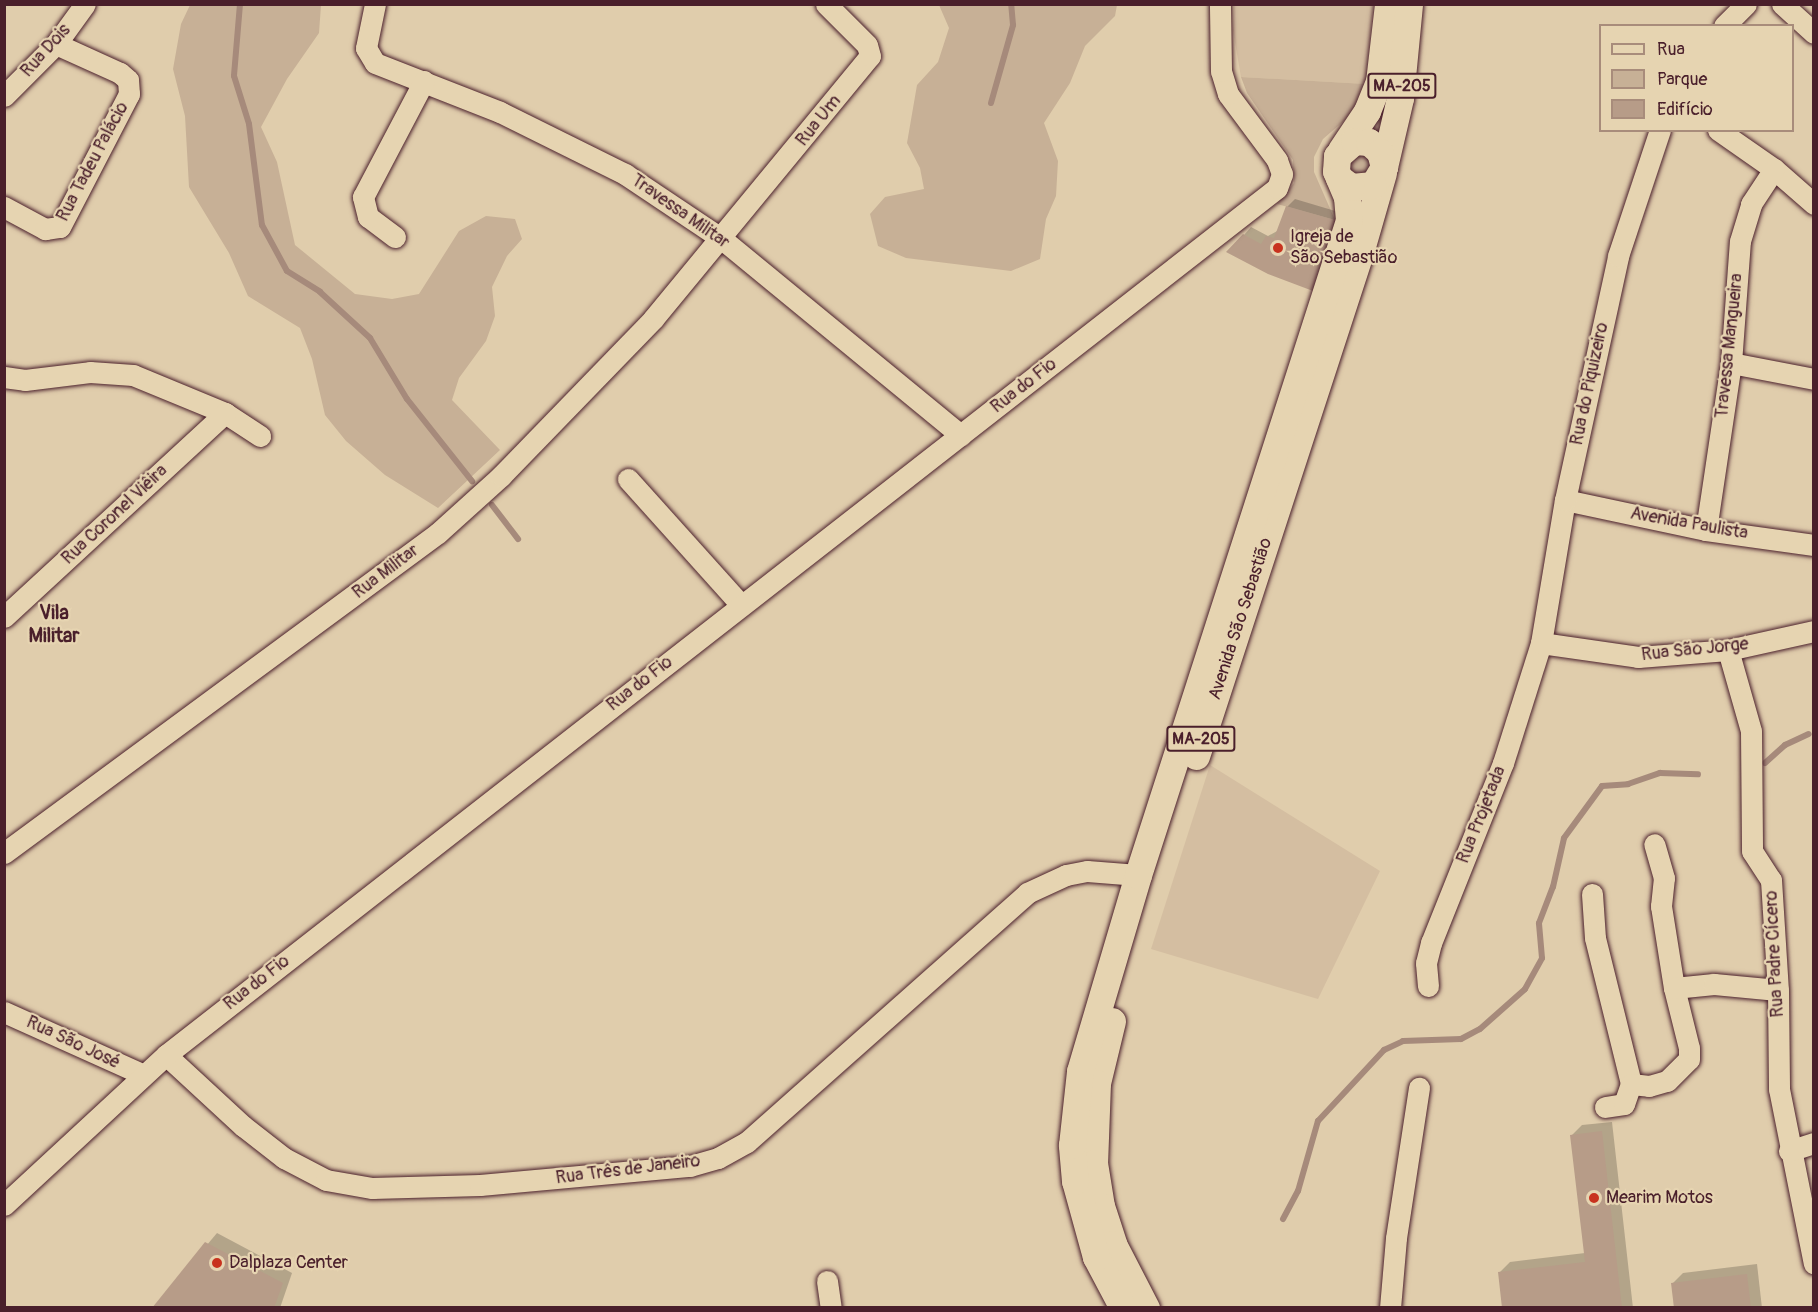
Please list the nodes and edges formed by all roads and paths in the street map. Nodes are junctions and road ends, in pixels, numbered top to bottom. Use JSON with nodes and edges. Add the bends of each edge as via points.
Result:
{"nodes":[{"id":1,"x":85,"y":4,"type":"edge"},
{"id":2,"x":375,"y":4,"type":"edge"},
{"id":3,"x":826,"y":4,"type":"edge"},
{"id":4,"x":1220,"y":4,"type":"edge"},
{"id":5,"x":1388,"y":4,"type":"edge"},
{"id":6,"x":1409,"y":4,"type":"edge"},
{"id":7,"x":1746,"y":4,"type":"edge"},
{"id":8,"x":1782,"y":4,"type":"edge"},
{"id":9,"x":1726,"y":24,"type":"edge"},
{"id":10,"x":1814,"y":33,"type":"edge"},
{"id":11,"x":56,"y":45,"type":"junction"},
{"id":12,"x":424,"y":81,"type":"junction"},
{"id":13,"x":4,"y":96,"type":"edge"},
{"id":14,"x":1659,"y":132,"type":"edge"},
{"id":15,"x":1721,"y":132,"type":"edge"},
{"id":16,"x":1341,"y":150,"type":"junction"},
{"id":17,"x":1774,"y":169,"type":"junction"},
{"id":18,"x":1383,"y":170,"type":"junction"},
{"id":19,"x":1340,"y":178,"type":"junction"},
{"id":20,"x":1814,"y":204,"type":"edge"},
{"id":21,"x":4,"y":207,"type":"edge"},
{"id":22,"x":395,"y":237,"type":"dead end"},
{"id":23,"x":722,"y":239,"type":"junction"},
{"id":24,"x":1731,"y":363,"type":"junction"},
{"id":25,"x":4,"y":377,"type":"edge"},
{"id":26,"x":1814,"y":379,"type":"edge"},
{"id":27,"x":225,"y":413,"type":"junction"},
{"id":28,"x":961,"y":435,"type":"junction"},
{"id":29,"x":260,"y":436,"type":"dead end"},
{"id":30,"x":628,"y":479,"type":"dead end"},
{"id":31,"x":1565,"y":500,"type":"junction"},
{"id":32,"x":1706,"y":530,"type":"junction"},
{"id":33,"x":1813,"y":544,"type":"edge"},
{"id":34,"x":1814,"y":560,"type":"edge"},
{"id":35,"x":741,"y":605,"type":"junction"},
{"id":36,"x":4,"y":617,"type":"edge"},
{"id":37,"x":1814,"y":631,"type":"edge"},
{"id":38,"x":1541,"y":643,"type":"junction"},
{"id":39,"x":1728,"y":650,"type":"junction"},
{"id":40,"x":1654,"y":844,"type":"dead end"},
{"id":41,"x":4,"y":853,"type":"edge"},
{"id":42,"x":1138,"y":875,"type":"junction"},
{"id":43,"x":1592,"y":894,"type":"dead end"},
{"id":44,"x":1428,"y":986,"type":"dead end"},
{"id":45,"x":1674,"y":987,"type":"junction"},
{"id":46,"x":1778,"y":990,"type":"junction"},
{"id":47,"x":4,"y":1012,"type":"edge"},
{"id":48,"x":166,"y":1055,"type":"junction"},
{"id":49,"x":142,"y":1074,"type":"junction"},
{"id":50,"x":1631,"y":1083,"type":"junction"},
{"id":51,"x":1419,"y":1088,"type":"dead end"},
{"id":52,"x":1605,"y":1107,"type":"dead end"},
{"id":53,"x":1814,"y":1143,"type":"edge"},
{"id":54,"x":1789,"y":1151,"type":"junction"},
{"id":55,"x":4,"y":1205,"type":"edge"},
{"id":56,"x":1814,"y":1264,"type":"edge"},
{"id":57,"x":827,"y":1281,"type":"dead end"},
{"id":58,"x":831,"y":1308,"type":"edge"},
{"id":59,"x":1123,"y":1308,"type":"edge"},
{"id":60,"x":1146,"y":1308,"type":"edge"},
{"id":61,"x":1390,"y":1308,"type":"edge"}],
"edges":[{"from":1,"to":11,"type":"street","name":"Rua Dois"},
{"from":2,"to":12,"type":"street","name":"Travessa Militar","via":[[366,48],[375,63]]},
{"from":3,"to":23,"type":"street","name":"Rua Um","via":[[867,45],[870,56]]},
{"from":4,"to":28,"type":"street","name":"Rua do Fio","via":[[1221,71],[1228,94],[1277,160],[1282,174],[1277,188]]},
{"from":5,"to":16,"type":"main road","number":"MA-205","via":[[1379,81],[1367,111]]},
{"from":6,"to":18,"type":"main road","name":"Avenida São Sebastião","number":"MA-205","via":[[1400,98]]},
{"from":7,"to":9,"type":"street"},
{"from":8,"to":10,"type":"street"},
{"from":11,"to":13,"type":"street","name":"Rua Dois"},
{"from":11,"to":21,"type":"street","name":"Rua Tadeu Palácio","via":[[120,74],[128,80],[129,94],[60,227],[45,229]]},
{"from":12,"to":22,"type":"street","via":[[363,197],[368,217]]},
{"from":12,"to":23,"type":"street","name":"Travessa Militar","via":[[500,111],[625,174]]},
{"from":14,"to":31,"type":"street","name":"Rua do Piquizeiro","via":[[1618,256]]},
{"from":15,"to":17,"type":"street"},
{"from":16,"to":18,"type":"main road","via":[[1354,141],[1369,142],[1380,152]]},
{"from":16,"to":19,"type":"main road","via":[[1336,164]]},
{"from":17,"to":20,"type":"street"},
{"from":17,"to":24,"type":"street","name":"Travessa Mangueira","via":[[1751,204],[1740,241]]},
{"from":18,"to":19,"type":"main road","via":[[1366,188],[1351,188]]},
{"from":18,"to":60,"type":"main road","name":"Avenida São Sebastião","number":"MA-205","via":[[1360,253],[1156,875],[1099,1073],[1093,1123],[1101,1206],[1129,1281]]},
{"from":19,"to":42,"type":"main road","name":"Avenida São Sebastião","number":"MA-205","via":[[1349,206],[1347,230]]},
{"from":23,"to":28,"type":"street","name":"Travessa Militar"},
{"from":23,"to":41,"type":"street","name":"Rua Militar","via":[[653,319],[501,476],[438,533]]},
{"from":24,"to":26,"type":"street"},
{"from":24,"to":32,"type":"street","name":"Travessa Mangueira"},
{"from":25,"to":27,"type":"street","via":[[25,380],[118,372]]},
{"from":27,"to":29,"type":"street"},
{"from":27,"to":36,"type":"street","name":"Rua Coronel Viêira"},
{"from":28,"to":35,"type":"street","name":"Rua do Fio"},
{"from":30,"to":35,"type":"street"},
{"from":31,"to":32,"type":"street","name":"Avenida Paulista"},
{"from":31,"to":38,"type":"street","name":"Rua do Piquizeiro"},
{"from":32,"to":33,"type":"street","name":"Avenida Paulista"},
{"from":33,"to":34,"type":"street"},
{"from":35,"to":48,"type":"street","name":"Rua do Fio"},
{"from":37,"to":39,"type":"street","name":"Rua São Jorge"},
{"from":38,"to":39,"type":"street","name":"Rua São Jorge","via":[[1638,657]]},
{"from":38,"to":44,"type":"street","name":"Rua Projetada","via":[[1503,763],[1431,943],[1426,963]]},
{"from":39,"to":46,"type":"street","name":"Rua Padre Cícero","via":[[1751,731],[1752,851],[1771,880]]},
{"from":40,"to":45,"type":"street","via":[[1664,878],[1661,906]]},
{"from":42,"to":48,"type":"street","name":"Rua Três de Janeiro","via":[[1087,871],[1034,889],[747,1142],[718,1158],[690,1166],[480,1185],[372,1188],[326,1180],[284,1158],[251,1133]]},
{"from":42,"to":59,"type":"main road","name":"Avenida São Sebastião","number":"MA-205","via":[[1088,1037],[1074,1105],[1072,1145],[1082,1217],[1096,1257]]},
{"from":43,"to":50,"type":"street","via":[[1595,938]]},
{"from":45,"to":46,"type":"street","via":[[1714,984]]},
{"from":45,"to":50,"type":"street","via":[[1689,1059],[1666,1081],[1649,1086]]},
{"from":46,"to":54,"type":"street","name":"Rua Padre Cícero","via":[[1779,1089]]},
{"from":47,"to":49,"type":"street","name":"Rua São José"},
{"from":48,"to":49,"type":"street","name":"Rua do Fio"},
{"from":49,"to":55,"type":"street","name":"Rua do Fio"},
{"from":50,"to":52,"type":"street","via":[[1624,1104]]},
{"from":51,"to":61,"type":"street","via":[[1396,1238]]},
{"from":53,"to":54,"type":"street"},
{"from":54,"to":56,"type":"street","name":"Rua Padre Cícero"},
{"from":57,"to":58,"type":"street"}]}
